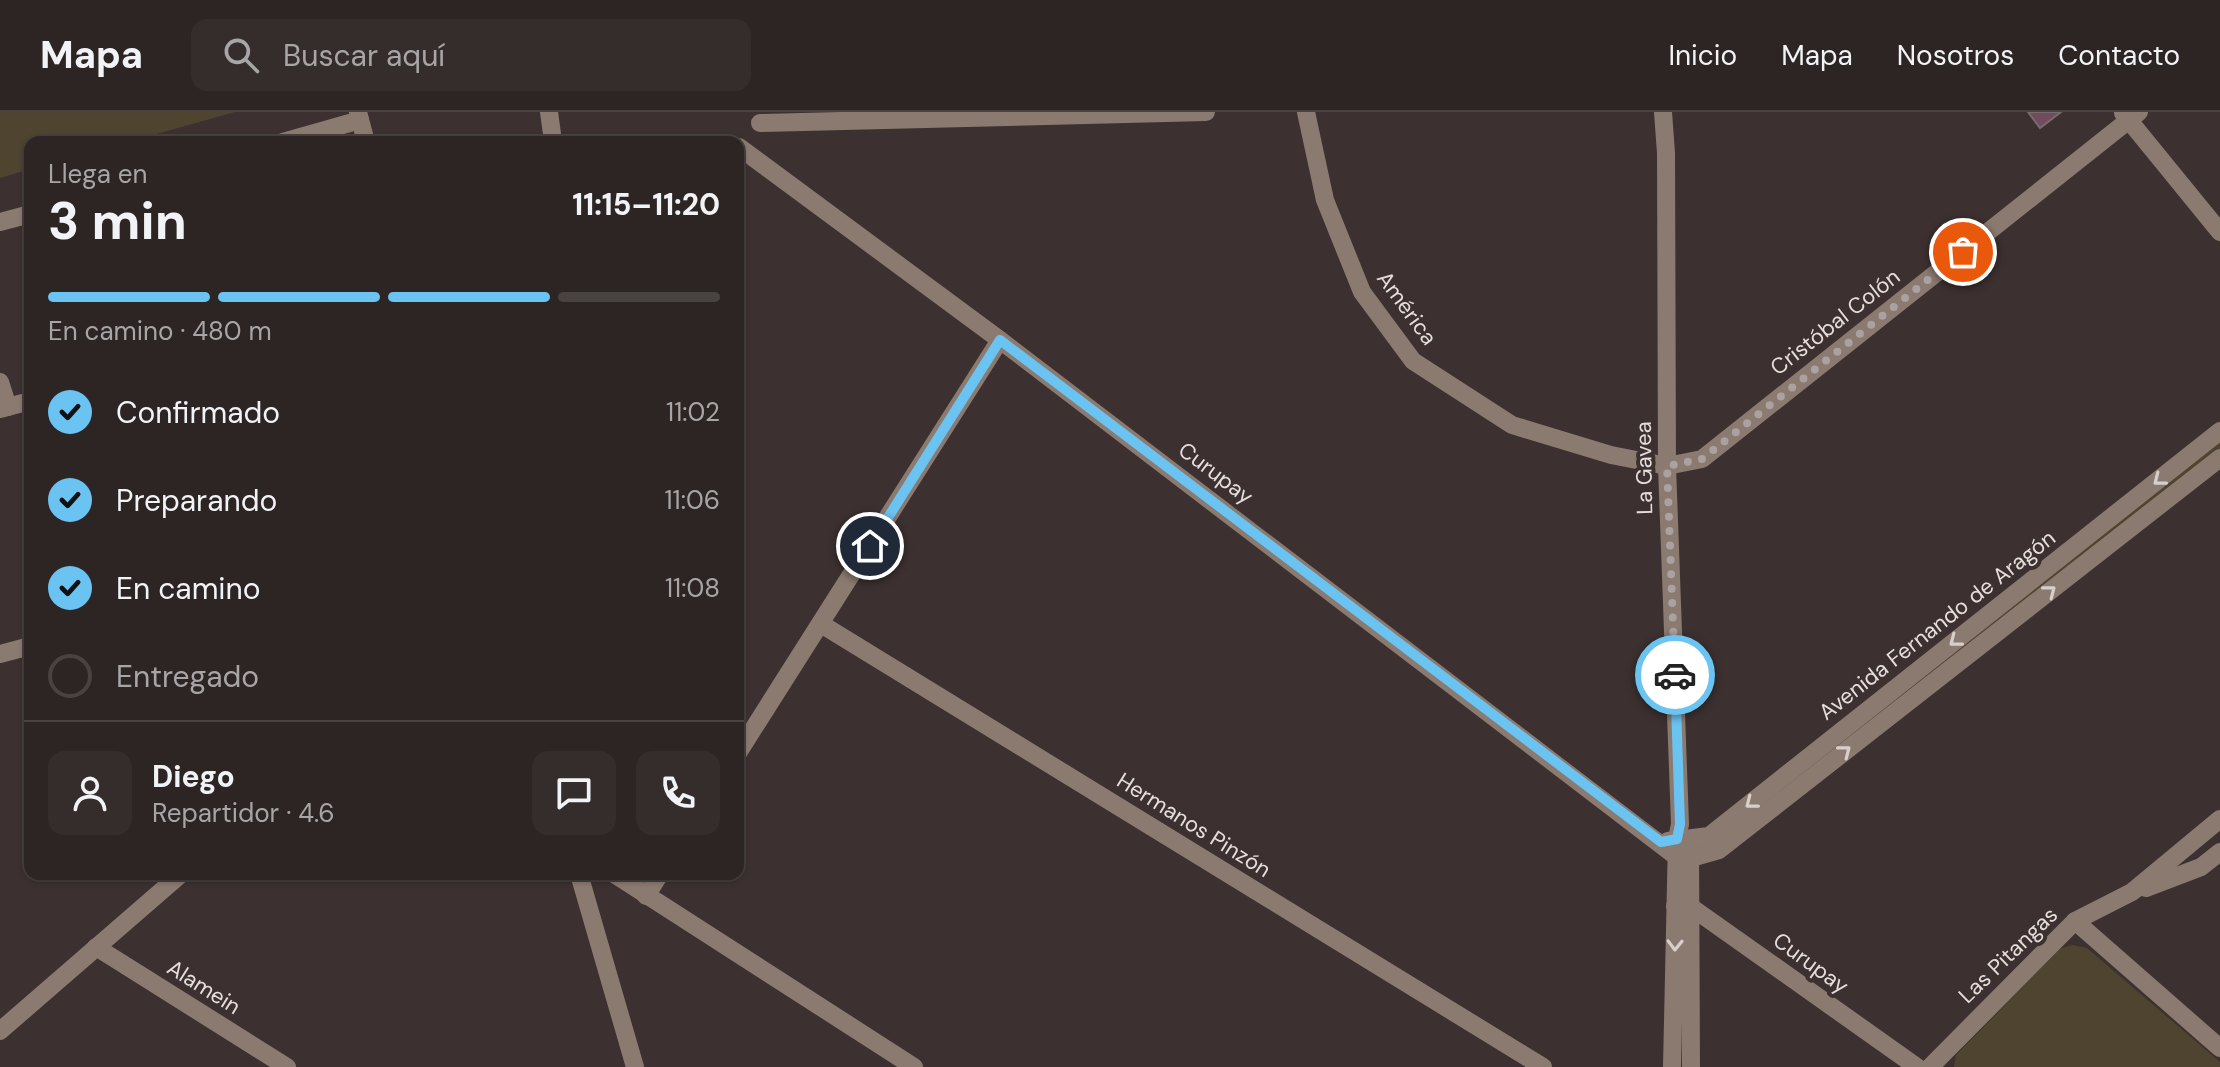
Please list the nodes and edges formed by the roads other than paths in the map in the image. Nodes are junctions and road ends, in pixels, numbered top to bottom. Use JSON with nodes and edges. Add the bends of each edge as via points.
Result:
{"nodes":[{"id":1,"x":549,"y":112,"type":"edge"},
{"id":2,"x":1206,"y":112,"type":"edge"},
{"id":3,"x":1306,"y":112,"type":"edge"},
{"id":4,"x":1663,"y":112,"type":"edge"},
{"id":5,"x":2130,"y":115,"type":"edge"},
{"id":6,"x":359,"y":116,"type":"edge"},
{"id":7,"x":766,"y":118,"type":"edge"},
{"id":8,"x":552,"y":134,"type":"dead end"},
{"id":9,"x":301,"y":136,"type":"edge"},
{"id":10,"x":364,"y":136,"type":"edge"},
{"id":11,"x":744,"y":142,"type":"edge"},
{"id":12,"x":744,"y":152,"type":"edge"},
{"id":13,"x":24,"y":216,"type":"edge"},
{"id":14,"x":0,"y":222,"type":"edge"},
{"id":15,"x":2220,"y":232,"type":"edge"},
{"id":16,"x":1000,"y":340,"type":"junction"},
{"id":17,"x":0,"y":382,"type":"edge"},
{"id":18,"x":24,"y":403,"type":"edge"},
{"id":19,"x":4,"y":408,"type":"edge"},
{"id":20,"x":2220,"y":431,"type":"edge"},
{"id":21,"x":2220,"y":458,"type":"edge"},
{"id":22,"x":1667,"y":466,"type":"junction"},
{"id":23,"x":821,"y":624,"type":"junction"},
{"id":24,"x":24,"y":648,"type":"edge"},
{"id":25,"x":0,"y":654,"type":"edge"},
{"id":26,"x":744,"y":744,"type":"edge"},
{"id":27,"x":2220,"y":819,"type":"edge"},
{"id":28,"x":1679,"y":843,"type":"junction"},
{"id":29,"x":2220,"y":852,"type":"edge"},
{"id":30,"x":174,"y":880,"type":"edge"},
{"id":31,"x":581,"y":880,"type":"edge"},
{"id":32,"x":623,"y":880,"type":"edge"},
{"id":33,"x":656,"y":880,"type":"edge"},
{"id":34,"x":2132,"y":892,"type":"junction"},
{"id":35,"x":646,"y":896,"type":"junction"},
{"id":36,"x":1683,"y":906,"type":"junction"},
{"id":37,"x":2075,"y":921,"type":"junction"},
{"id":38,"x":96,"y":947,"type":"junction"},
{"id":39,"x":3,"y":1023,"type":"edge"},
{"id":40,"x":2220,"y":1048,"type":"edge"},
{"id":41,"x":287,"y":1067,"type":"edge"},
{"id":42,"x":635,"y":1067,"type":"edge"},
{"id":43,"x":914,"y":1067,"type":"edge"},
{"id":44,"x":1543,"y":1067,"type":"edge"},
{"id":45,"x":1672,"y":1067,"type":"edge"},
{"id":46,"x":1691,"y":1067,"type":"edge"},
{"id":47,"x":1917,"y":1067,"type":"edge"},
{"id":48,"x":1930,"y":1067,"type":"edge"}],
"edges":[{"from":1,"to":8,"type":"street"},
{"from":2,"to":7,"type":"street"},
{"from":3,"to":22,"type":"street","name":"América","via":[[1325,200],[1362,292],[1413,361],[1512,425]]},
{"from":4,"to":22,"type":"street","name":"La Gavea"},
{"from":5,"to":15,"type":"street"},
{"from":5,"to":22,"type":"street","name":"Cristóbal Colón","via":[[1702,459]]},
{"from":6,"to":9,"type":"street"},
{"from":6,"to":10,"type":"street"},
{"from":7,"to":11,"type":"street"},
{"from":12,"to":16,"type":"street","name":"Curupay"},
{"from":13,"to":14,"type":"street"},
{"from":16,"to":23,"type":"street"},
{"from":16,"to":28,"type":"street","name":"Curupay"},
{"from":17,"to":19,"type":"street"},
{"from":18,"to":19,"type":"street"},
{"from":20,"to":28,"type":"street","name":"Avenida Fernando de Aragón","one_way":true,"via":[[1709,836]]},
{"from":28,"to":21,"type":"street","name":"Avenida Fernando de Aragón","one_way":true,"via":[[1719,850]]},
{"from":22,"to":28,"type":"street","name":"La Gavea"},
{"from":23,"to":26,"type":"street"},
{"from":23,"to":44,"type":"street","name":"Hermanos Pinzón"},
{"from":24,"to":25,"type":"street"},
{"from":27,"to":34,"type":"street","name":"Las Pitangas"},
{"from":28,"to":36,"type":"street","name":"La Gavea"},
{"from":29,"to":34,"type":"street","name":"Las Pitangas","via":[[2201,867]]},
{"from":30,"to":38,"type":"street"},
{"from":31,"to":42,"type":"street"},
{"from":32,"to":35,"type":"street"},
{"from":33,"to":35,"type":"street"},
{"from":34,"to":37,"type":"street","name":"Las Pitangas"},
{"from":35,"to":43,"type":"street"},
{"from":36,"to":45,"type":"street","name":"La Gavea","one_way":true},
{"from":36,"to":46,"type":"street","name":"La Gavea"},
{"from":36,"to":47,"type":"street","name":"Curupay"},
{"from":37,"to":40,"type":"street"},
{"from":37,"to":48,"type":"street","name":"Las Pitangas"},
{"from":38,"to":39,"type":"street"},
{"from":38,"to":41,"type":"street","name":"Alamein"}]}
